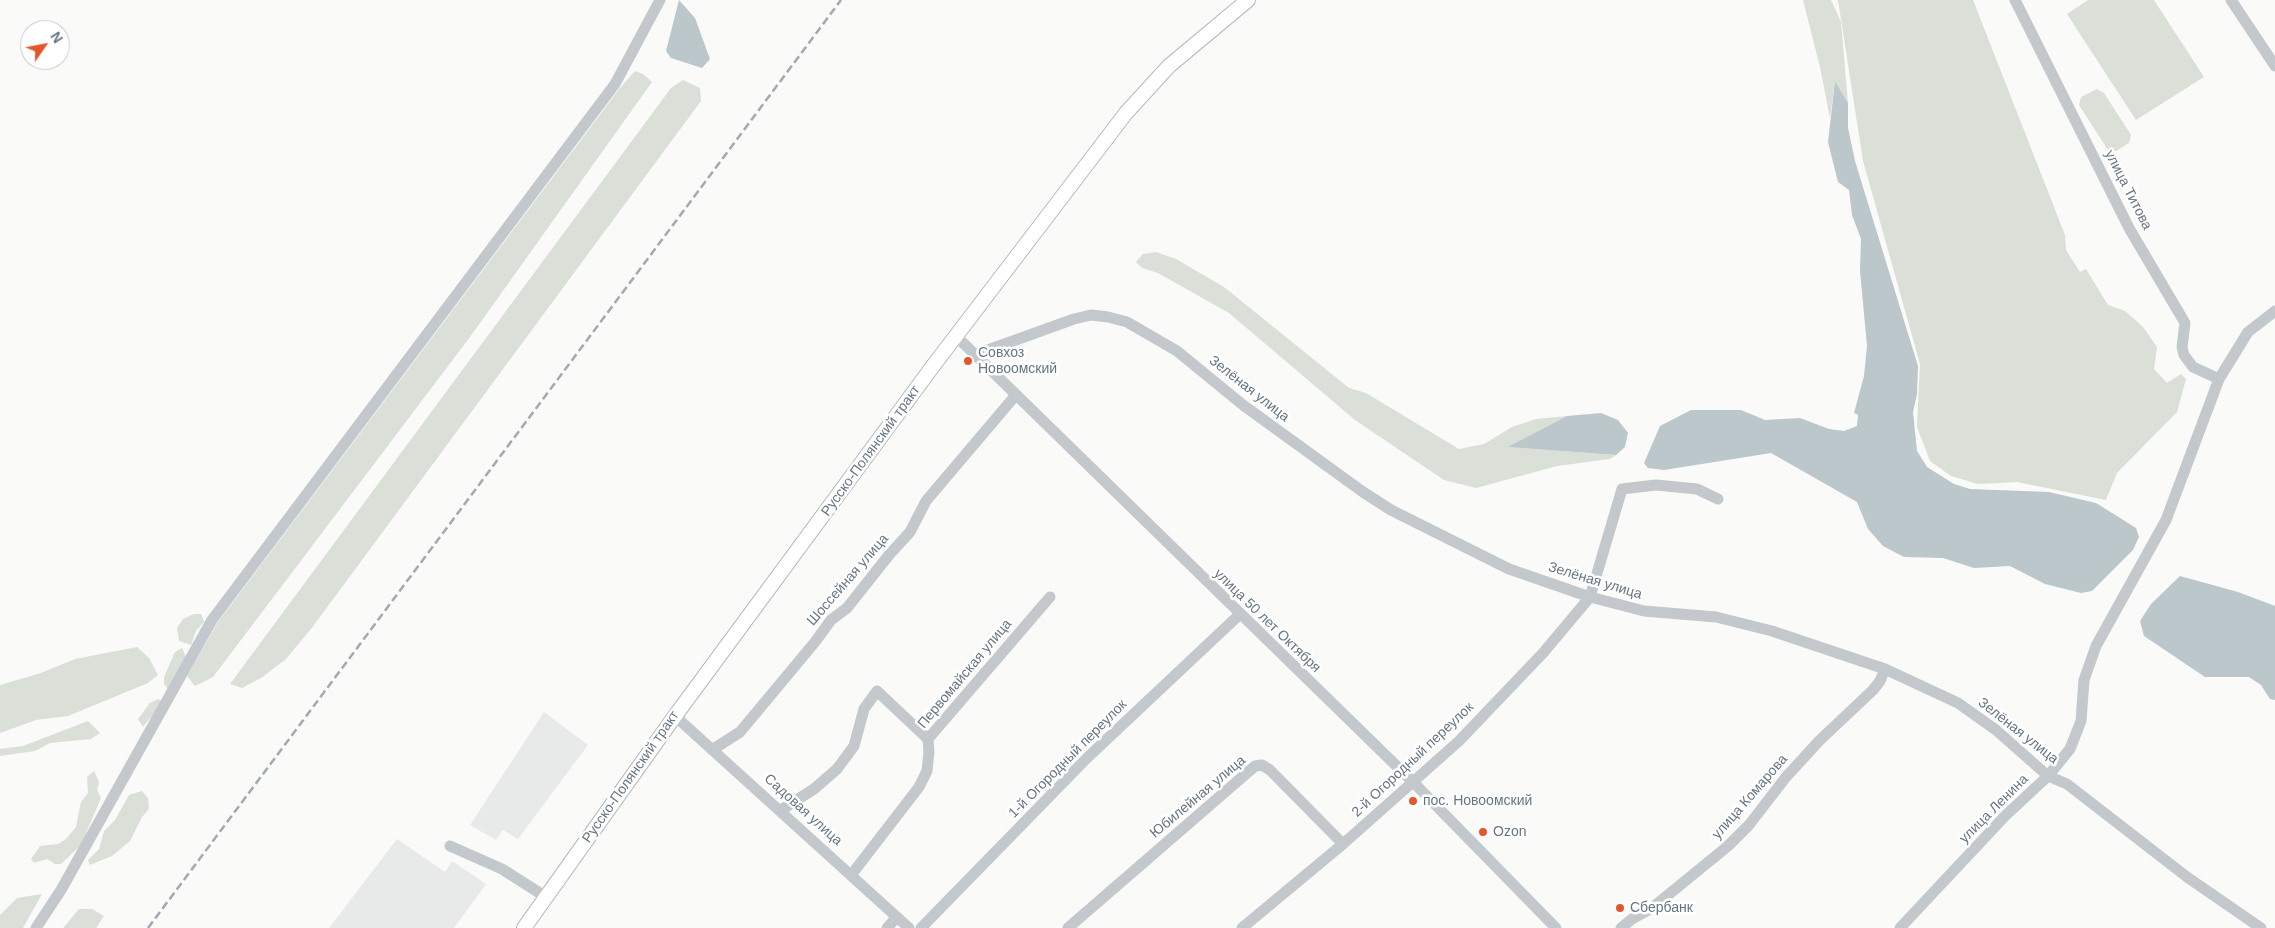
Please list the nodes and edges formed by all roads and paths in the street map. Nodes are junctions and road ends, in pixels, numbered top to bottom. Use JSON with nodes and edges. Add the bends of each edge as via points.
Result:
{"nodes":[{"id":1,"x":660,"y":0,"type":"edge"},
{"id":2,"x":1248,"y":0,"type":"edge"},
{"id":3,"x":2015,"y":0,"type":"edge"},
{"id":4,"x":2230,"y":0,"type":"edge"},
{"id":5,"x":2275,"y":66,"type":"edge"},
{"id":6,"x":2275,"y":311,"type":"edge"},
{"id":7,"x":956,"y":336,"type":"junction"},
{"id":8,"x":974,"y":355,"type":"junction"},
{"id":9,"x":2219,"y":380,"type":"junction"},
{"id":10,"x":1015,"y":396,"type":"junction"},
{"id":11,"x":1718,"y":499,"type":"dead end"},
{"id":12,"x":1050,"y":597,"type":"dead end"},
{"id":13,"x":1590,"y":598,"type":"junction"},
{"id":14,"x":1239,"y":615,"type":"junction"},
{"id":15,"x":1885,"y":669,"type":"junction"},
{"id":16,"x":675,"y":716,"type":"junction"},
{"id":17,"x":928,"y":739,"type":"junction"},
{"id":18,"x":712,"y":750,"type":"junction"},
{"id":19,"x":2048,"y":776,"type":"junction"},
{"id":20,"x":1413,"y":782,"type":"junction"},
{"id":21,"x":781,"y":810,"type":"junction"},
{"id":22,"x":1344,"y":844,"type":"junction"},
{"id":23,"x":450,"y":846,"type":"dead end"},
{"id":24,"x":852,"y":874,"type":"junction"},
{"id":25,"x":546,"y":897,"type":"junction"},
{"id":26,"x":898,"y":917,"type":"junction"},
{"id":27,"x":36,"y":928,"type":"edge"},
{"id":28,"x":524,"y":928,"type":"edge"},
{"id":29,"x":888,"y":928,"type":"edge"},
{"id":30,"x":909,"y":928,"type":"edge"},
{"id":31,"x":922,"y":928,"type":"edge"},
{"id":32,"x":1068,"y":928,"type":"edge"},
{"id":33,"x":1242,"y":928,"type":"edge"},
{"id":34,"x":1556,"y":928,"type":"edge"},
{"id":35,"x":1621,"y":928,"type":"edge"},
{"id":36,"x":1900,"y":928,"type":"edge"},
{"id":37,"x":2261,"y":928,"type":"edge"}],
"edges":[{"from":1,"to":27,"type":"street","via":[[615,84],[212,620],[61,890]]},
{"from":2,"to":7,"type":"main road","name":"Русско-Полянский тракт","via":[[1187,49],[1146,89]]},
{"from":3,"to":9,"type":"street","name":"улица Титова","via":[[2129,228],[2185,323],[2184,354],[2192,367]]},
{"from":4,"to":5,"type":"street"},
{"from":6,"to":9,"type":"street","name":"улица Ленина","via":[[2248,332]]},
{"from":7,"to":8,"type":"street","name":"улица 50 лет Октября"},
{"from":7,"to":16,"type":"main road","name":"Русско-Полянский тракт"},
{"from":8,"to":10,"type":"street","name":"улица 50 лет Октября"},
{"from":8,"to":13,"type":"street","name":"Зелёная улица","via":[[1091,315],[1127,322],[1177,351],[1318,462],[1391,510],[1509,569]]},
{"from":9,"to":19,"type":"street","name":"улица Ленина","via":[[2166,520],[2096,646],[2084,680],[2084,701],[2077,736]]},
{"from":10,"to":14,"type":"street","name":"улица 50 лет Октября"},
{"from":10,"to":18,"type":"street","name":"Шоссейная улица","via":[[926,501],[910,532],[847,608],[831,620],[740,732]]},
{"from":11,"to":13,"type":"street","via":[[1697,489],[1656,484],[1622,489]]},
{"from":12,"to":17,"type":"street","name":"Первомайская улица"},
{"from":13,"to":15,"type":"street","name":"Зелёная улица","via":[[1644,611],[1729,620]]},
{"from":13,"to":20,"type":"street","name":"2-й Огородный переулок","via":[[1466,734]]},
{"from":14,"to":20,"type":"street","name":"улица 50 лет Октября"},
{"from":14,"to":31,"type":"street","name":"1-й Огородный переулок","via":[[1087,758]]},
{"from":15,"to":19,"type":"street","name":"Зелёная улица","via":[[1958,703],[1996,730]]},
{"from":15,"to":35,"type":"street","name":"улица Комарова","via":[[1880,681],[1820,740],[1728,846],[1652,908]]},
{"from":16,"to":18,"type":"street","name":"Садовая улица"},
{"from":16,"to":25,"type":"main road","name":"Русско-Полянский тракт"},
{"from":17,"to":21,"type":"street","via":[[877,691],[864,709],[854,746],[837,769],[814,789]]},
{"from":17,"to":24,"type":"street","name":"Первомайская улица","via":[[927,771],[919,787]]},
{"from":18,"to":21,"type":"street","name":"Садовая улица"},
{"from":19,"to":36,"type":"street","name":"улица Ленина","via":[[2005,816]]},
{"from":19,"to":37,"type":"street","name":"Зелёная улица","via":[[2067,784],[2187,877]]},
{"from":20,"to":22,"type":"street","name":"2-й Огородный переулок"},
{"from":20,"to":34,"type":"street","name":"улица 50 лет Октября"},
{"from":21,"to":24,"type":"street","name":"Садовая улица"},
{"from":22,"to":32,"type":"street","name":"Юбилейная улица","via":[[1270,770],[1262,765],[1255,766]]},
{"from":22,"to":33,"type":"street","name":"2-й Огородный переулок"},
{"from":23,"to":25,"type":"street","via":[[502,868]]},
{"from":24,"to":26,"type":"street","name":"Садовая улица"},
{"from":25,"to":28,"type":"main road","name":"Русско-Полянский тракт"},
{"from":26,"to":29,"type":"street"},
{"from":26,"to":30,"type":"street","name":"Садовая улица"}]}
